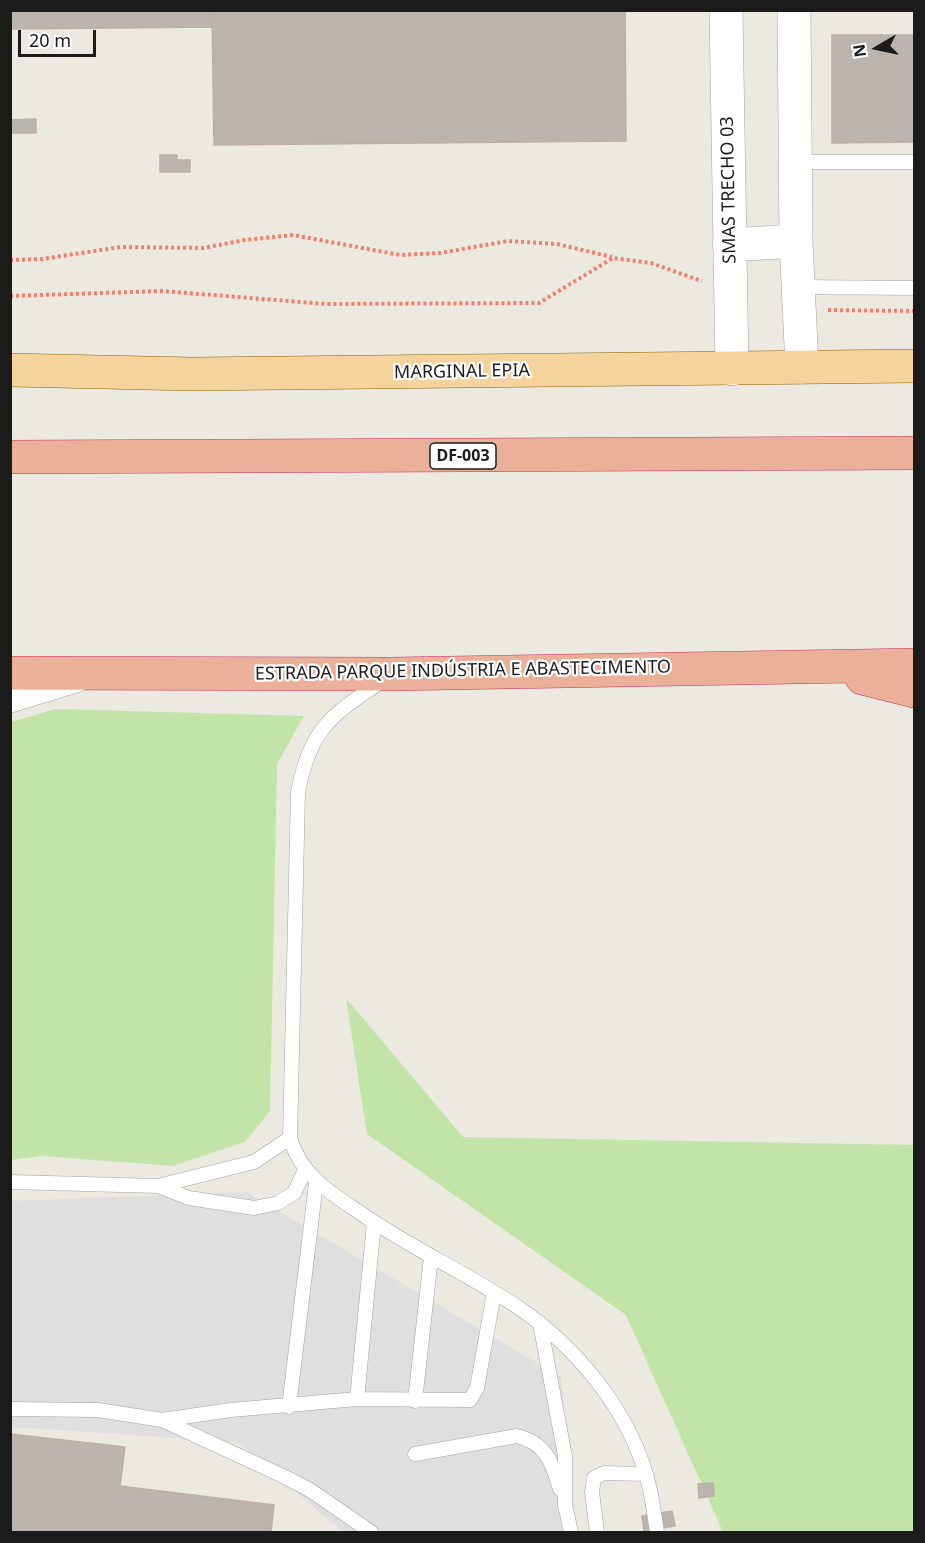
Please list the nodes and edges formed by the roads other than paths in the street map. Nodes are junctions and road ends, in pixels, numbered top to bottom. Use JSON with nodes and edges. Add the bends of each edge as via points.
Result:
{"nodes":[{"id":1,"x":726,"y":10,"type":"edge"},
{"id":2,"x":794,"y":10,"type":"edge"},
{"id":3,"x":795,"y":162,"type":"junction"},
{"id":4,"x":915,"y":162,"type":"edge"},
{"id":5,"x":796,"y":241,"type":"junction"},
{"id":6,"x":729,"y":245,"type":"junction"},
{"id":7,"x":915,"y":288,"type":"edge"},
{"id":8,"x":799,"y":298,"type":"junction"},
{"id":9,"x":915,"y":366,"type":"edge"},
{"id":10,"x":802,"y":367,"type":"junction"},
{"id":11,"x":732,"y":369,"type":"junction"},
{"id":12,"x":10,"y":370,"type":"edge"},
{"id":13,"x":915,"y":453,"type":"edge"},
{"id":14,"x":10,"y":457,"type":"edge"},
{"id":15,"x":915,"y":665,"type":"edge"},
{"id":16,"x":817,"y":666,"type":"junction"},
{"id":17,"x":10,"y":673,"type":"edge"},
{"id":18,"x":84,"y":673,"type":"junction"},
{"id":19,"x":391,"y":674,"type":"junction"},
{"id":20,"x":915,"y":691,"type":"edge"},
{"id":21,"x":10,"y":696,"type":"edge"},
{"id":22,"x":290,"y":1138,"type":"junction"},
{"id":23,"x":306,"y":1170,"type":"junction"},
{"id":24,"x":10,"y":1182,"type":"edge"},
{"id":25,"x":316,"y":1183,"type":"junction"},
{"id":26,"x":158,"y":1186,"type":"junction"},
{"id":27,"x":374,"y":1222,"type":"junction"},
{"id":28,"x":431,"y":1257,"type":"junction"},
{"id":29,"x":494,"y":1293,"type":"junction"},
{"id":30,"x":540,"y":1323,"type":"junction"},
{"id":31,"x":357,"y":1399,"type":"junction"},
{"id":32,"x":415,"y":1401,"type":"junction"},
{"id":33,"x":289,"y":1407,"type":"junction"},
{"id":34,"x":10,"y":1410,"type":"edge"},
{"id":35,"x":162,"y":1420,"type":"junction"},
{"id":36,"x":415,"y":1454,"type":"dead end"},
{"id":37,"x":646,"y":1474,"type":"junction"},
{"id":38,"x":565,"y":1505,"type":"junction"},
{"id":39,"x":371,"y":1533,"type":"edge"},
{"id":40,"x":571,"y":1533,"type":"edge"},
{"id":41,"x":597,"y":1533,"type":"edge"},
{"id":42,"x":657,"y":1533,"type":"edge"}],
"edges":[{"from":1,"to":6,"type":"street","name":"SMAS TRECHO 03"},
{"from":2,"to":3,"type":"street"},
{"from":3,"to":4,"type":"lane"},
{"from":3,"to":5,"type":"street"},
{"from":5,"to":6,"type":"street"},
{"from":5,"to":8,"type":"street"},
{"from":6,"to":11,"type":"street","name":"SMAS TRECHO 03"},
{"from":7,"to":8,"type":"lane"},
{"from":8,"to":10,"type":"street"},
{"from":9,"to":10,"type":"main road","name":"MARGINAL EPIA"},
{"from":10,"to":11,"type":"main road","name":"MARGINAL EPIA"},
{"from":11,"to":12,"type":"main road","name":"MARGINAL EPIA","via":[[204,374]]},
{"from":13,"to":14,"type":"highway","number":"DF-003"},
{"from":15,"to":16,"type":"highway","name":"ESTRADA PARQUE INDÚSTRIA E ABASTECIMENTO"},
{"from":16,"to":19,"type":"highway","name":"ESTRADA PARQUE INDÚSTRIA E ABASTECIMENTO"},
{"from":16,"to":20,"type":"highway"},
{"from":17,"to":18,"type":"highway","name":"ESTRADA PARQUE INDÚSTRIA E ABASTECIMENTO"},
{"from":18,"to":19,"type":"highway","name":"ESTRADA PARQUE INDÚSTRIA E ABASTECIMENTO"},
{"from":18,"to":21,"type":"street"},
{"from":19,"to":22,"type":"lane","via":[[326,723],[304,762],[298,792]]},
{"from":22,"to":23,"type":"lane"},
{"from":22,"to":26,"type":"lane","via":[[254,1162]]},
{"from":23,"to":25,"type":"lane"},
{"from":23,"to":26,"type":"lane","via":[[294,1192],[278,1203],[254,1208],[189,1198]]},
{"from":24,"to":26,"type":"lane"},
{"from":25,"to":27,"type":"lane"},
{"from":25,"to":33,"type":"lane"},
{"from":27,"to":28,"type":"lane"},
{"from":27,"to":31,"type":"lane"},
{"from":28,"to":29,"type":"lane"},
{"from":28,"to":32,"type":"lane"},
{"from":29,"to":30,"type":"lane"},
{"from":29,"to":32,"type":"lane","via":[[474,1396],[465,1401]]},
{"from":30,"to":37,"type":"lane","via":[[601,1386]]},
{"from":30,"to":38,"type":"lane","via":[[565,1456]]},
{"from":31,"to":32,"type":"lane"},
{"from":31,"to":33,"type":"lane"},
{"from":33,"to":35,"type":"lane"},
{"from":34,"to":35,"type":"lane","via":[[98,1410]]},
{"from":35,"to":39,"type":"lane","via":[[310,1490]]},
{"from":36,"to":38,"type":"lane","via":[[517,1436],[530,1439],[552,1461]]},
{"from":37,"to":41,"type":"lane","via":[[604,1473],[594,1478]]},
{"from":37,"to":42,"type":"lane"},
{"from":38,"to":40,"type":"lane"}]}
